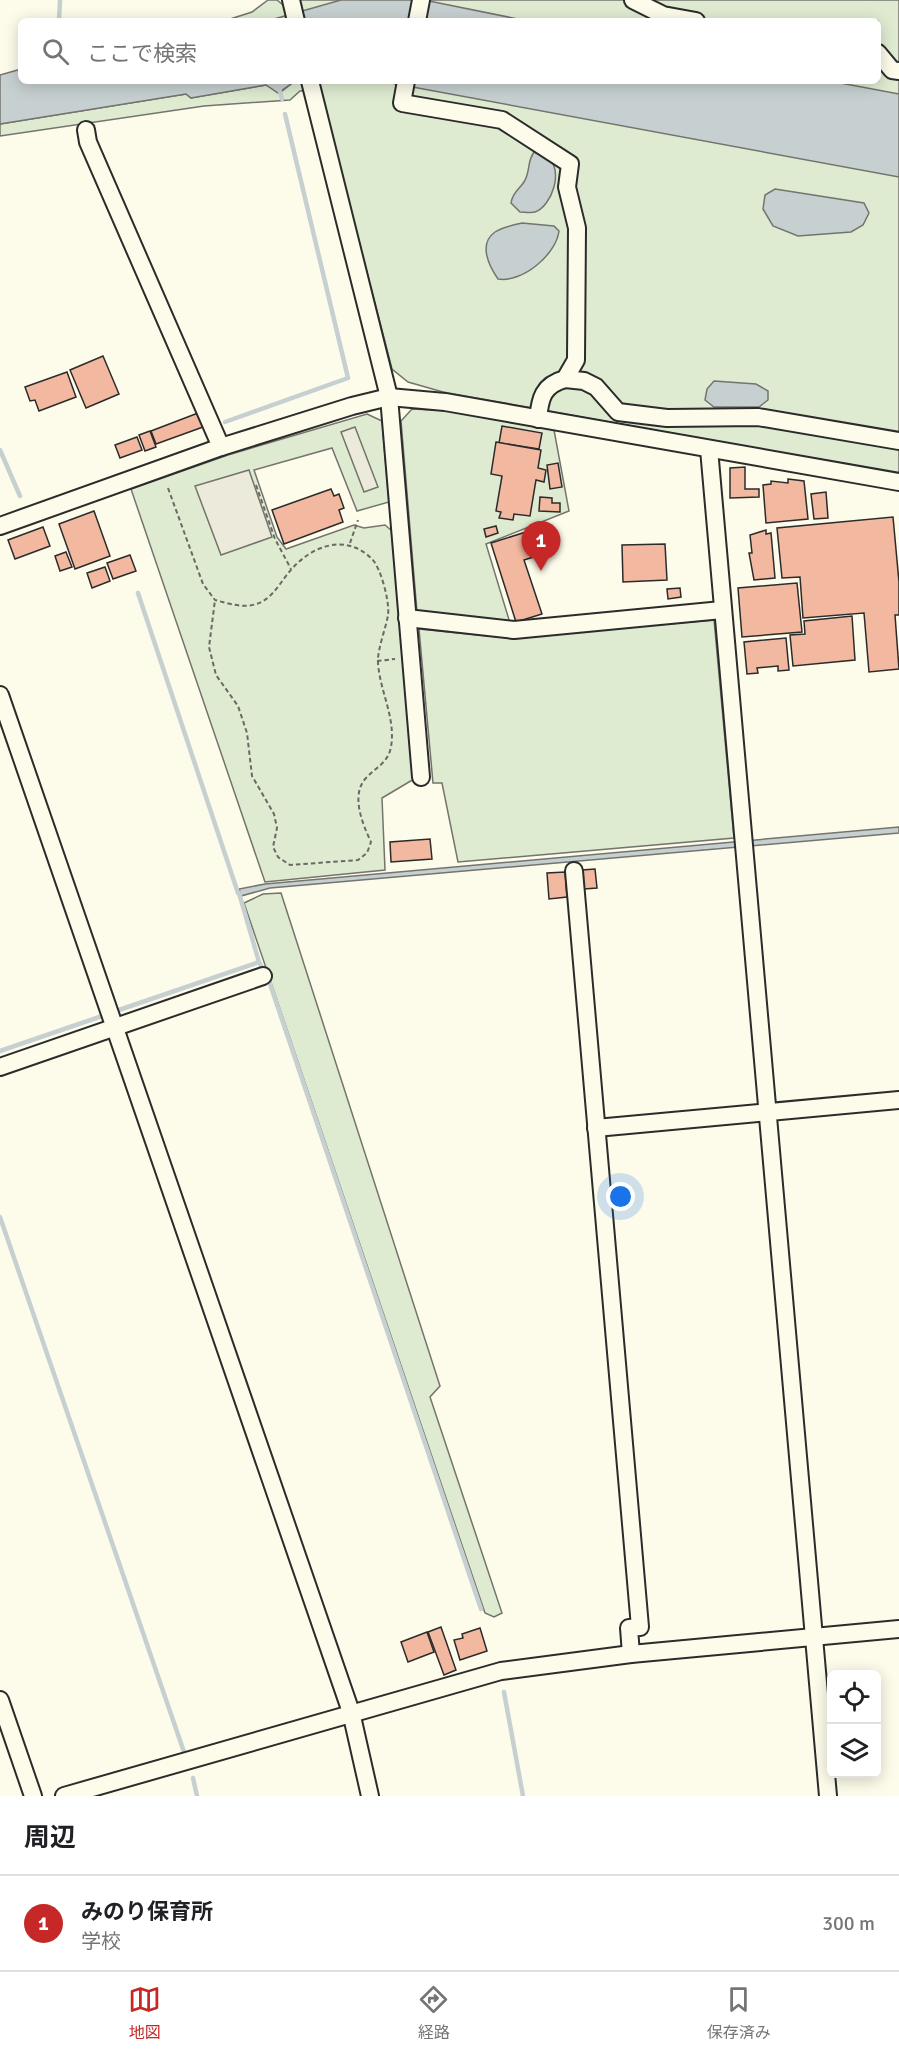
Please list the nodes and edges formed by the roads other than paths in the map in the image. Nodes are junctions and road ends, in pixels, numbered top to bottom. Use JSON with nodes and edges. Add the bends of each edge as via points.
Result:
{"nodes":[{"id":1,"x":291,"y":0,"type":"edge"},
{"id":2,"x":421,"y":0,"type":"edge"},
{"id":3,"x":633,"y":0,"type":"edge"},
{"id":4,"x":295,"y":18,"type":"edge"},
{"id":5,"x":418,"y":18,"type":"edge"},
{"id":6,"x":680,"y":18,"type":"edge"},
{"id":7,"x":881,"y":57,"type":"edge"},
{"id":8,"x":899,"y":71,"type":"edge"},
{"id":9,"x":405,"y":84,"type":"edge"},
{"id":10,"x":311,"y":88,"type":"edge"},
{"id":11,"x":86,"y":130,"type":"dead end"},
{"id":12,"x":565,"y":379,"type":"junction"},
{"id":13,"x":389,"y":397,"type":"junction"},
{"id":14,"x":538,"y":419,"type":"junction"},
{"id":15,"x":899,"y":441,"type":"edge"},
{"id":16,"x":221,"y":447,"type":"junction"},
{"id":17,"x":709,"y":449,"type":"junction"},
{"id":18,"x":899,"y":482,"type":"edge"},
{"id":19,"x":0,"y":526,"type":"edge"},
{"id":20,"x":722,"y":610,"type":"junction"},
{"id":21,"x":407,"y":618,"type":"junction"},
{"id":22,"x":0,"y":695,"type":"edge"},
{"id":23,"x":421,"y":777,"type":"dead end"},
{"id":24,"x":574,"y":871,"type":"dead end"},
{"id":25,"x":263,"y":976,"type":"dead end"},
{"id":26,"x":114,"y":1027,"type":"junction"},
{"id":27,"x":0,"y":1067,"type":"edge"},
{"id":28,"x":899,"y":1100,"type":"edge"},
{"id":29,"x":766,"y":1112,"type":"junction"},
{"id":30,"x":596,"y":1128,"type":"junction"},
{"id":31,"x":899,"y":1629,"type":"edge"},
{"id":32,"x":814,"y":1638,"type":"junction"},
{"id":33,"x":631,"y":1654,"type":"junction"},
{"id":34,"x":0,"y":1700,"type":"edge"},
{"id":35,"x":351,"y":1712,"type":"junction"},
{"id":36,"x":33,"y":1796,"type":"edge"},
{"id":37,"x":64,"y":1796,"type":"edge"},
{"id":38,"x":370,"y":1796,"type":"edge"},
{"id":39,"x":828,"y":1796,"type":"edge"}],
"edges":[{"from":1,"to":4,"type":"street"},
{"from":2,"to":5,"type":"street"},
{"from":3,"to":6,"type":"street","via":[[663,15]]},
{"from":7,"to":8,"type":"street","via":[[892,70]]},
{"from":9,"to":12,"type":"street","via":[[402,103],[502,120],[570,164],[567,187],[577,228],[576,360]]},
{"from":10,"to":13,"type":"street"},
{"from":11,"to":16,"type":"street"},
{"from":12,"to":14,"type":"street","via":[[554,382],[541,395]]},
{"from":12,"to":15,"type":"street","via":[[596,387],[618,412],[667,418],[758,417]]},
{"from":13,"to":14,"type":"street","via":[[445,402]]},
{"from":13,"to":16,"type":"street"},
{"from":13,"to":21,"type":"street"},
{"from":14,"to":17,"type":"street"},
{"from":16,"to":19,"type":"street"},
{"from":17,"to":18,"type":"street"},
{"from":17,"to":20,"type":"street"},
{"from":20,"to":21,"type":"street","via":[[514,630]]},
{"from":20,"to":29,"type":"street"},
{"from":21,"to":23,"type":"street"},
{"from":22,"to":26,"type":"street"},
{"from":24,"to":30,"type":"street"},
{"from":25,"to":26,"type":"street"},
{"from":26,"to":27,"type":"street"},
{"from":26,"to":35,"type":"street"},
{"from":28,"to":29,"type":"street"},
{"from":29,"to":30,"type":"street"},
{"from":29,"to":32,"type":"street"},
{"from":30,"to":33,"type":"street","via":[[640,1627],[628,1628]]},
{"from":31,"to":32,"type":"street"},
{"from":32,"to":33,"type":"street"},
{"from":32,"to":39,"type":"street"},
{"from":33,"to":35,"type":"street","via":[[501,1671]]},
{"from":34,"to":36,"type":"street"},
{"from":35,"to":37,"type":"street"},
{"from":35,"to":38,"type":"street"}]}
